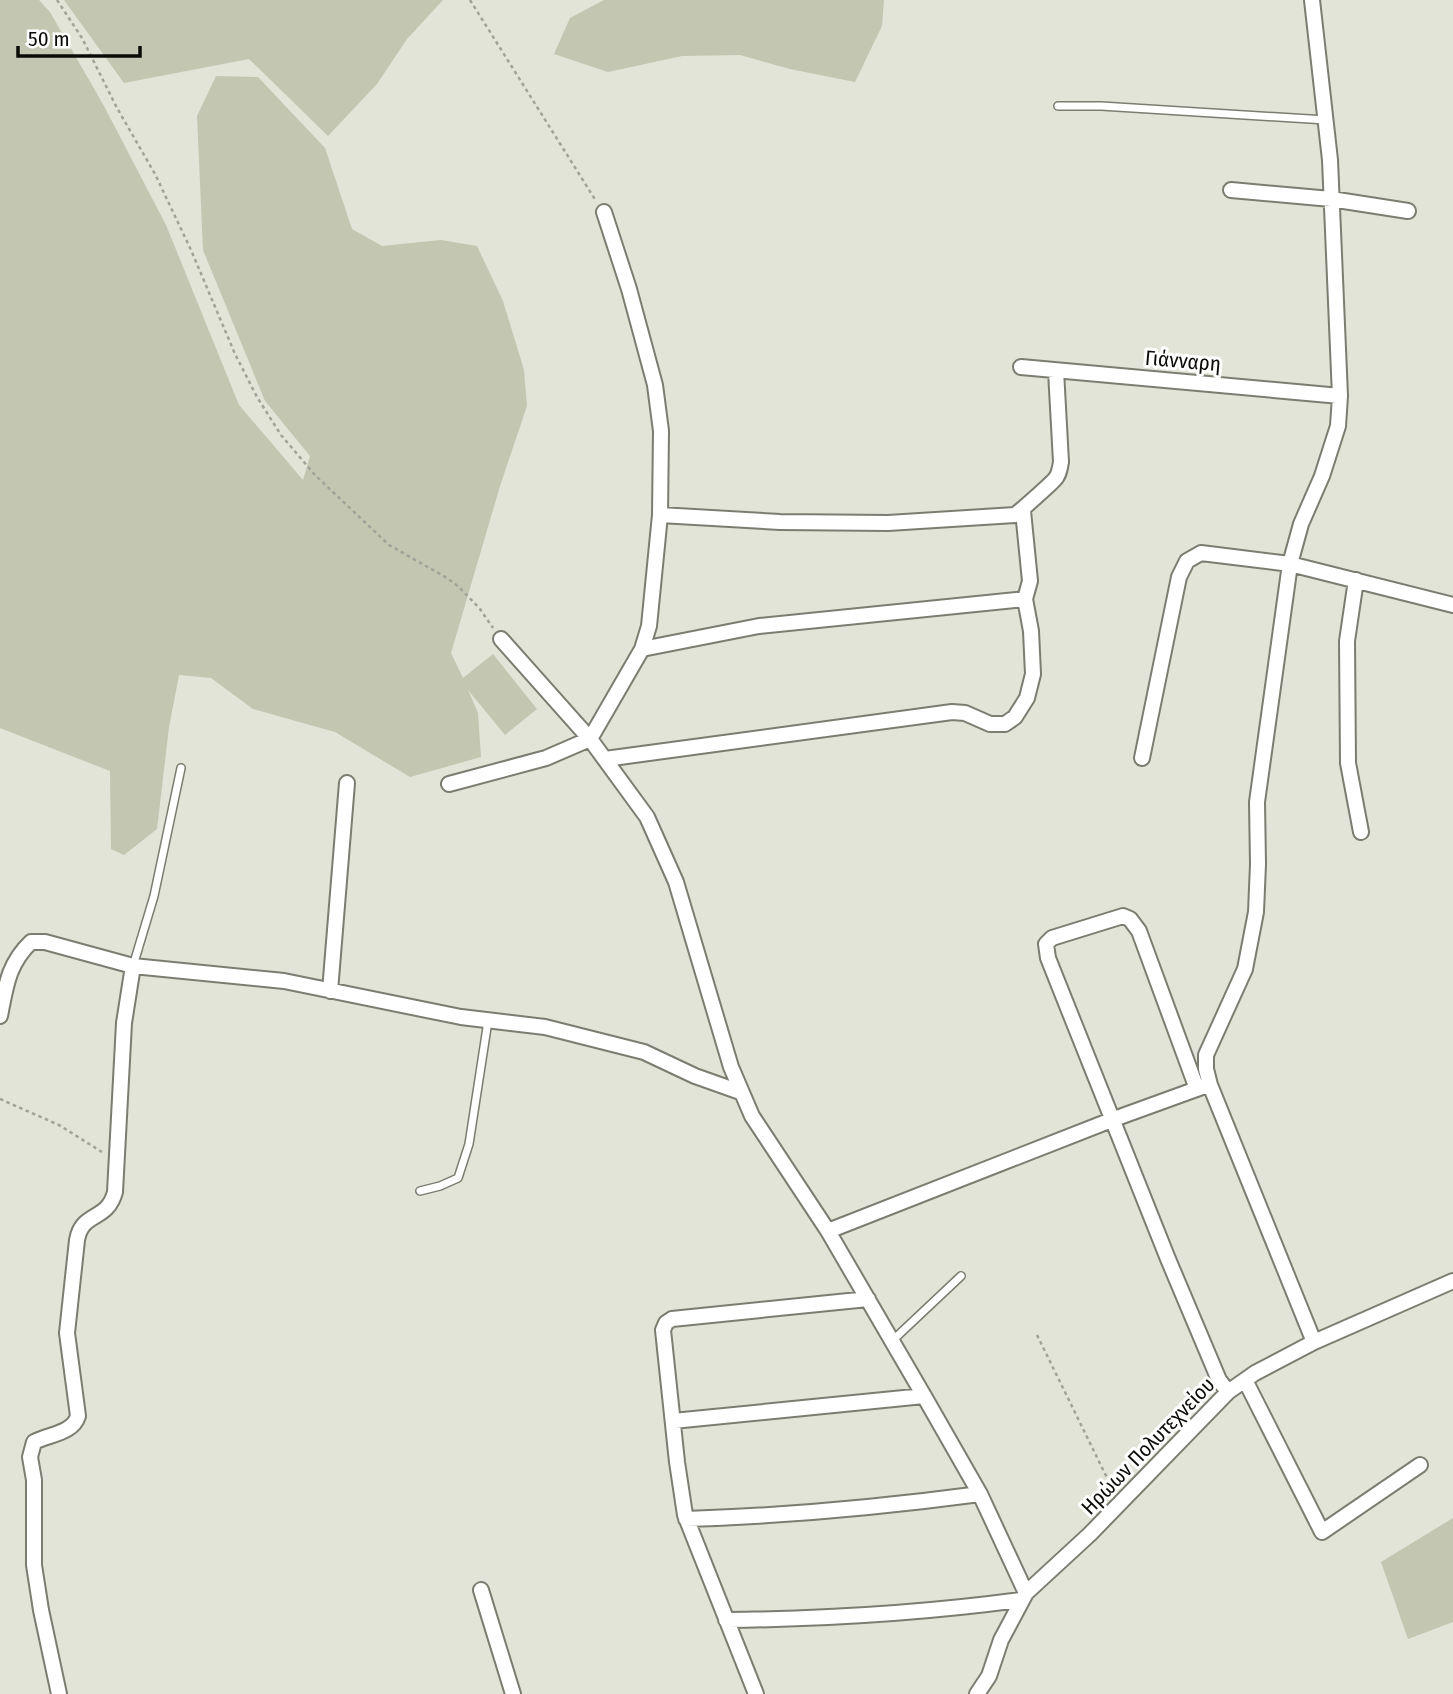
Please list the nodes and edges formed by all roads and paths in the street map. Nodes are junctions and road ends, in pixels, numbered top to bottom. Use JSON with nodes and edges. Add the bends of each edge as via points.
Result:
{"nodes":[{"id":1,"x":57,"y":0,"type":"edge"},
{"id":2,"x":470,"y":0,"type":"edge"},
{"id":3,"x":1312,"y":0,"type":"edge"},
{"id":4,"x":1058,"y":106,"type":"dead end"},
{"id":5,"x":1327,"y":120,"type":"junction"},
{"id":6,"x":1231,"y":190,"type":"dead end"},
{"id":7,"x":1331,"y":200,"type":"junction"},
{"id":8,"x":1408,"y":211,"type":"dead end"},
{"id":9,"x":604,"y":212,"type":"joint"},
{"id":10,"x":1021,"y":367,"type":"dead end"},
{"id":11,"x":1056,"y":371,"type":"junction"},
{"id":12,"x":1340,"y":396,"type":"junction"},
{"id":13,"x":1023,"y":511,"type":"junction"},
{"id":14,"x":660,"y":515,"type":"junction"},
{"id":15,"x":1290,"y":564,"type":"junction"},
{"id":16,"x":1356,"y":580,"type":"junction"},
{"id":17,"x":1025,"y":599,"type":"junction"},
{"id":18,"x":1453,"y":605,"type":"edge"},
{"id":19,"x":501,"y":639,"type":"joint"},
{"id":20,"x":642,"y":649,"type":"junction"},
{"id":21,"x":590,"y":739,"type":"junction"},
{"id":22,"x":1142,"y":758,"type":"dead end"},
{"id":23,"x":605,"y":759,"type":"junction"},
{"id":24,"x":181,"y":768,"type":"dead end"},
{"id":25,"x":347,"y":783,"type":"dead end"},
{"id":26,"x":449,"y":784,"type":"dead end"},
{"id":27,"x":1361,"y":832,"type":"dead end"},
{"id":28,"x":133,"y":966,"type":"junction"},
{"id":29,"x":330,"y":991,"type":"junction"},
{"id":30,"x":0,"y":1016,"type":"edge"},
{"id":31,"x":488,"y":1021,"type":"junction"},
{"id":32,"x":1204,"y":1087,"type":"junction"},
{"id":33,"x":740,"y":1092,"type":"junction"},
{"id":34,"x":0,"y":1099,"type":"edge"},
{"id":35,"x":1114,"y":1119,"type":"junction"},
{"id":36,"x":117,"y":1161,"type":"junction"},
{"id":37,"x":421,"y":1191,"type":"dead end"},
{"id":38,"x":828,"y":1231,"type":"junction"},
{"id":39,"x":961,"y":1276,"type":"dead end"},
{"id":40,"x":1453,"y":1281,"type":"edge"},
{"id":41,"x":868,"y":1299,"type":"junction"},
{"id":42,"x":1037,"y":1335,"type":"dead end"},
{"id":43,"x":892,"y":1341,"type":"junction"},
{"id":44,"x":1314,"y":1342,"type":"junction"},
{"id":45,"x":1245,"y":1380,"type":"junction"},
{"id":46,"x":1228,"y":1392,"type":"junction"},
{"id":47,"x":924,"y":1396,"type":"junction"},
{"id":48,"x":673,"y":1421,"type":"junction"},
{"id":49,"x":1420,"y":1465,"type":"dead end"},
{"id":50,"x":980,"y":1494,"type":"junction"},
{"id":51,"x":1120,"y":1502,"type":"junction"},
{"id":52,"x":686,"y":1519,"type":"junction"},
{"id":53,"x":481,"y":1591,"type":"dead end"},
{"id":54,"x":1023,"y":1596,"type":"junction"},
{"id":55,"x":726,"y":1620,"type":"junction"},
{"id":56,"x":59,"y":1694,"type":"edge"},
{"id":57,"x":513,"y":1694,"type":"edge"},
{"id":58,"x":756,"y":1694,"type":"edge"},
{"id":59,"x":977,"y":1694,"type":"edge"}],
"edges":[{"from":1,"to":19,"type":"path","via":[[155,174],[235,354],[281,435],[315,475],[389,545],[459,587]]},
{"from":2,"to":9,"type":"path"},
{"from":3,"to":5,"type":"street"},
{"from":4,"to":5,"type":"lane"},
{"from":5,"to":7,"type":"street"},
{"from":6,"to":7,"type":"street"},
{"from":7,"to":8,"type":"street"},
{"from":7,"to":12,"type":"street"},
{"from":9,"to":14,"type":"street","via":[[655,385],[661,431]]},
{"from":10,"to":11,"type":"street","name":"Γιάνναρη"},
{"from":11,"to":12,"type":"street","name":"Γιάνναρη"},
{"from":11,"to":13,"type":"street","via":[[1059,472]]},
{"from":12,"to":15,"type":"street","via":[[1338,426]]},
{"from":13,"to":14,"type":"street","via":[[888,523]]},
{"from":13,"to":17,"type":"street","via":[[1030,581]]},
{"from":14,"to":20,"type":"street","via":[[649,626]]},
{"from":15,"to":16,"type":"street"},
{"from":15,"to":22,"type":"street","via":[[1201,553],[1188,561],[1180,577]]},
{"from":15,"to":32,"type":"street","via":[[1256,802],[1256,912],[1244,969],[1206,1055]]},
{"from":16,"to":18,"type":"street"},
{"from":16,"to":27,"type":"street","via":[[1347,641],[1348,763]]},
{"from":17,"to":20,"type":"street","via":[[759,626]]},
{"from":17,"to":23,"type":"street","via":[[1033,674],[1027,698],[1015,717],[1005,723],[990,724],[952,712]]},
{"from":19,"to":21,"type":"street"},
{"from":20,"to":21,"type":"street"},
{"from":21,"to":23,"type":"street"},
{"from":21,"to":26,"type":"street","via":[[546,758]]},
{"from":23,"to":33,"type":"street","via":[[647,817],[676,882]]},
{"from":24,"to":28,"type":"lane"},
{"from":25,"to":29,"type":"street"},
{"from":28,"to":29,"type":"street","via":[[284,981]]},
{"from":28,"to":30,"type":"street","via":[[31,942],[18,954],[7,980]]},
{"from":28,"to":36,"type":"street","via":[[124,1023]]},
{"from":29,"to":31,"type":"street"},
{"from":31,"to":33,"type":"street","via":[[545,1027],[644,1052]]},
{"from":31,"to":37,"type":"lane","via":[[469,1144],[458,1178]]},
{"from":32,"to":35,"type":"street"},
{"from":32,"to":35,"type":"street","via":[[1130,919],[1123,916],[1052,938],[1046,944],[1048,958]]},
{"from":32,"to":44,"type":"street"},
{"from":33,"to":38,"type":"street","via":[[751,1116]]},
{"from":34,"to":36,"type":"path","via":[[59,1125]]},
{"from":35,"to":38,"type":"street"},
{"from":35,"to":46,"type":"street","via":[[1168,1259]]},
{"from":36,"to":56,"type":"street","via":[[112,1203],[78,1231],[67,1333],[76,1424],[34,1441],[30,1457],[34,1565]]},
{"from":38,"to":41,"type":"street"},
{"from":39,"to":43,"type":"lane"},
{"from":40,"to":44,"type":"street","name":"Ηρώων Πολυτεχνείου"},
{"from":41,"to":43,"type":"street"},
{"from":41,"to":48,"type":"street","via":[[666,1323]]},
{"from":42,"to":51,"type":"path"},
{"from":43,"to":47,"type":"street"},
{"from":44,"to":45,"type":"street","name":"Ηρώων Πολυτεχνείου"},
{"from":45,"to":46,"type":"street","name":"Ηρώων Πολυτεχνείου"},
{"from":45,"to":49,"type":"street","via":[[1322,1532]]},
{"from":46,"to":51,"type":"street","name":"Ηρώων Πολυτεχνείου"},
{"from":47,"to":48,"type":"street"},
{"from":47,"to":50,"type":"street"},
{"from":48,"to":52,"type":"street"},
{"from":50,"to":52,"type":"street","via":[[876,1507]]},
{"from":50,"to":54,"type":"street"},
{"from":51,"to":54,"type":"street","name":"Ηρώων Πολυτεχνείου"},
{"from":52,"to":55,"type":"street"},
{"from":53,"to":57,"type":"street"},
{"from":54,"to":55,"type":"street","via":[[970,1606]]},
{"from":54,"to":59,"type":"street","name":"Ηρώων Πολυτεχνείου"},
{"from":55,"to":58,"type":"street"}]}
